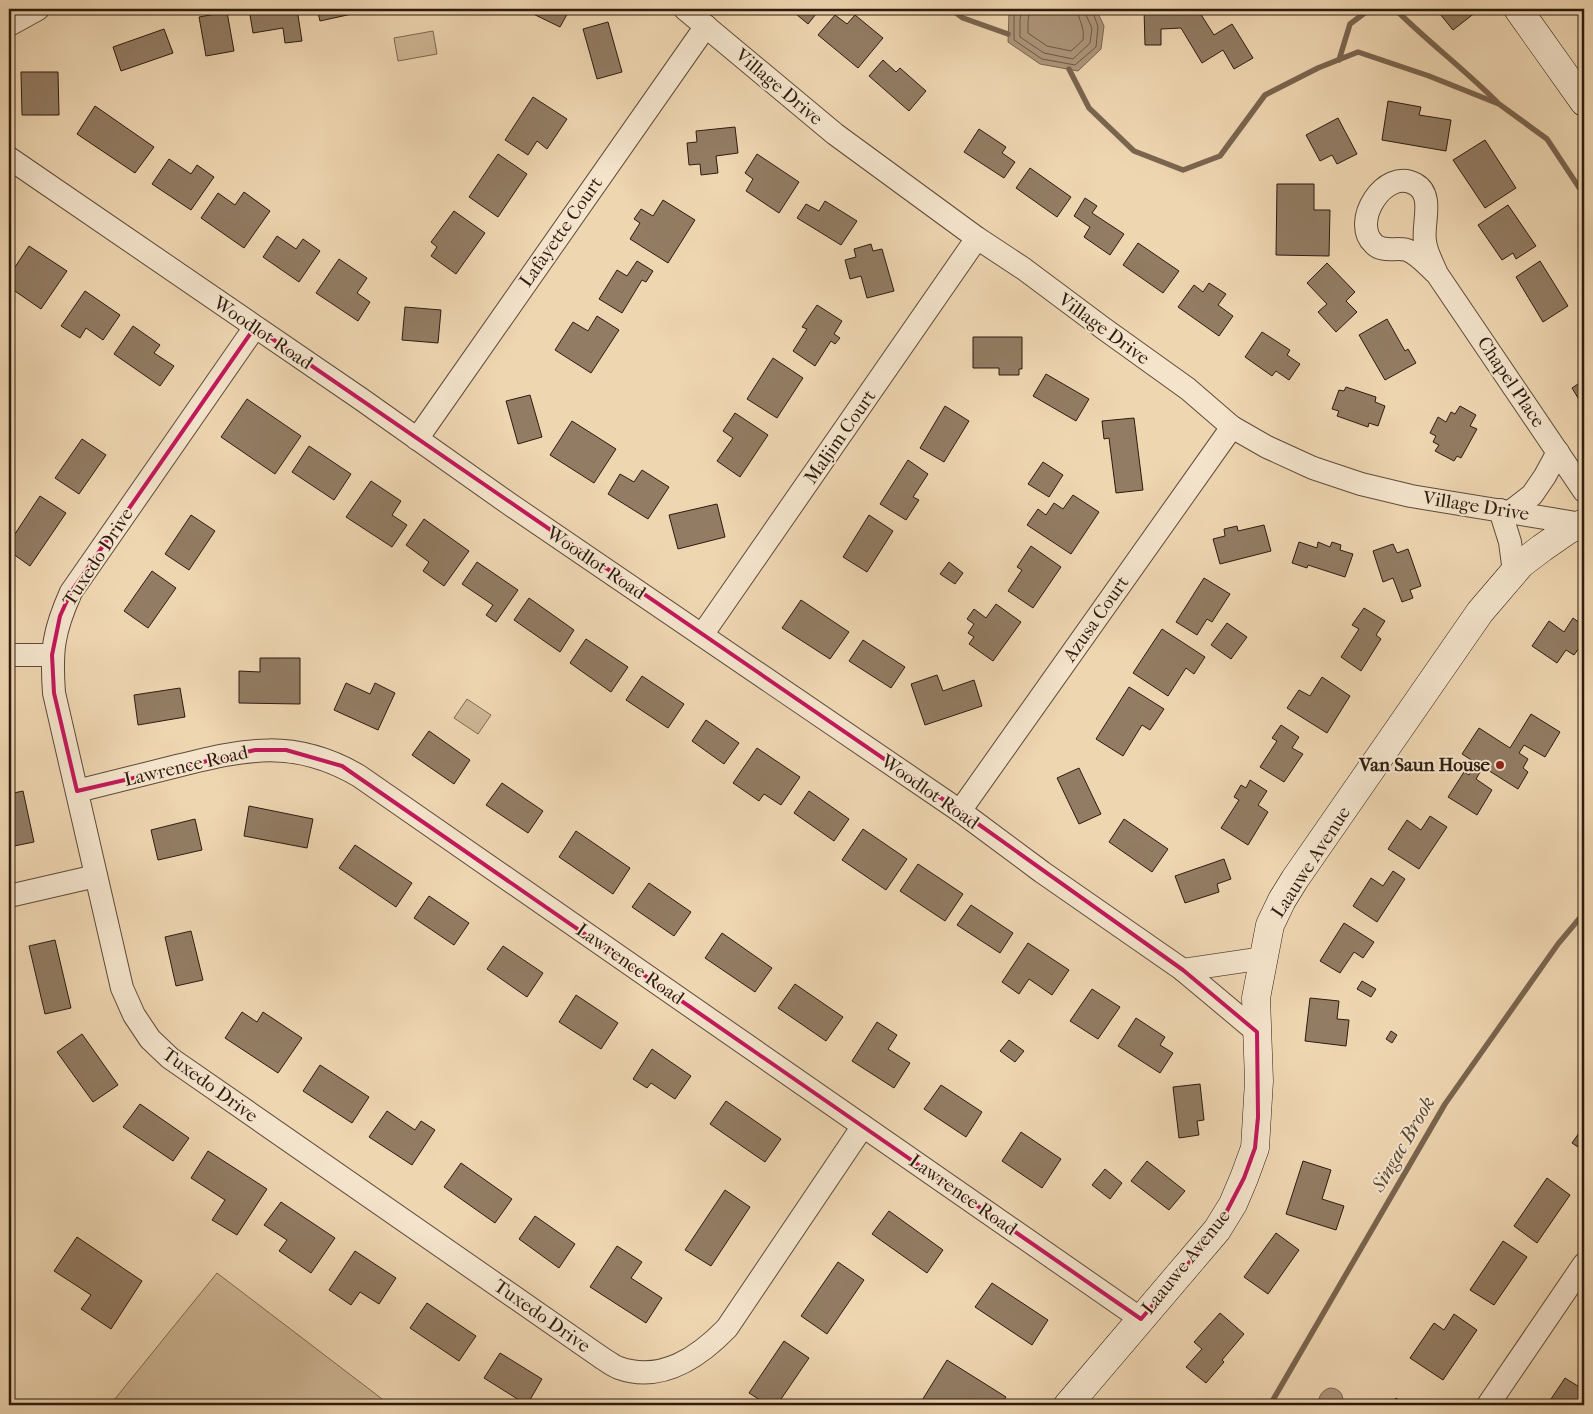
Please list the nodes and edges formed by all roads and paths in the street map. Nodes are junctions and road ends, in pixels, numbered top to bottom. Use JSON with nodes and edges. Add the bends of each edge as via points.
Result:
{"nodes":[{"id":1,"x":38,"y":9,"type":"edge"},
{"id":2,"x":685,"y":9,"type":"edge"},
{"id":3,"x":1518,"y":9,"type":"edge"},
{"id":4,"x":9,"y":25,"type":"edge"},
{"id":5,"x":706,"y":26,"type":"junction"},
{"id":6,"x":1584,"y":102,"type":"edge"},
{"id":7,"x":9,"y":158,"type":"edge"},
{"id":8,"x":977,"y":238,"type":"junction"},
{"id":9,"x":1437,"y":274,"type":"dead end"},
{"id":10,"x":255,"y":327,"type":"junction"},
{"id":11,"x":1232,"y":427,"type":"junction"},
{"id":12,"x":417,"y":439,"type":"junction"},
{"id":13,"x":1558,"y":452,"type":"junction"},
{"id":14,"x":1584,"y":491,"type":"edge"},
{"id":15,"x":1505,"y":511,"type":"junction"},
{"id":16,"x":1583,"y":523,"type":"edge"},
{"id":17,"x":1514,"y":572,"type":"junction"},
{"id":18,"x":702,"y":635,"type":"junction"},
{"id":19,"x":9,"y":655,"type":"edge"},
{"id":20,"x":52,"y":655,"type":"junction"},
{"id":21,"x":77,"y":791,"type":"junction"},
{"id":22,"x":960,"y":811,"type":"junction"},
{"id":23,"x":96,"y":876,"type":"junction"},
{"id":24,"x":9,"y":896,"type":"edge"},
{"id":25,"x":1264,"y":958,"type":"junction"},
{"id":26,"x":1183,"y":970,"type":"junction"},
{"id":27,"x":1257,"y":1032,"type":"junction"},
{"id":28,"x":863,"y":1126,"type":"junction"},
{"id":29,"x":1584,"y":1264,"type":"edge"},
{"id":30,"x":1141,"y":1319,"type":"junction"},
{"id":31,"x":1068,"y":1405,"type":"edge"},
{"id":32,"x":1488,"y":1405,"type":"edge"}],
"edges":[{"from":1,"to":4,"type":"street"},
{"from":2,"to":5,"type":"street","name":"Village Drive"},
{"from":3,"to":6,"type":"street"},
{"from":5,"to":8,"type":"street","name":"Village Drive","via":[[834,134]]},
{"from":5,"to":12,"type":"street","name":"Lafayette Court"},
{"from":7,"to":10,"type":"street","name":"Woodlot Road"},
{"from":8,"to":11,"type":"street","name":"Village Drive","via":[[1188,389]]},
{"from":8,"to":18,"type":"street","name":"Maljim Court"},
{"from":9,"to":13,"type":"street","name":"Chapel Place"},
{"from":10,"to":12,"type":"street","name":"Woodlot Road"},
{"from":10,"to":20,"type":"street","name":"Tuxedo Drive","via":[[71,592],[60,616]]},
{"from":11,"to":15,"type":"street","name":"Village Drive","via":[[1313,468],[1361,484],[1411,496]]},
{"from":11,"to":22,"type":"street","name":"Azusa Court"},
{"from":12,"to":18,"type":"street","name":"Woodlot Road"},
{"from":13,"to":14,"type":"street","name":"Chapel Place"},
{"from":13,"to":15,"type":"street","via":[[1532,495]]},
{"from":15,"to":16,"type":"street","name":"Village Drive"},
{"from":15,"to":17,"type":"street"},
{"from":16,"to":17,"type":"street","name":"Laauwe Avenue","via":[[1542,548]]},
{"from":17,"to":25,"type":"street","name":"Laauwe Avenue","via":[[1480,612],[1295,879],[1270,925]]},
{"from":18,"to":22,"type":"street","name":"Woodlot Road"},
{"from":19,"to":20,"type":"street"},
{"from":20,"to":21,"type":"street","name":"Tuxedo Drive","via":[[54,693]]},
{"from":21,"to":23,"type":"street","name":"Tuxedo Drive"},
{"from":21,"to":28,"type":"street","name":"Lawrence Road","via":[[255,750],[286,750],[342,766]]},
{"from":22,"to":26,"type":"street","name":"Woodlot Road"},
{"from":23,"to":24,"type":"street"},
{"from":23,"to":28,"type":"street","name":"Tuxedo Drive","via":[[122,988],[150,1039],[170,1058],[618,1368],[650,1372],[671,1368],[710,1346],[727,1328]]},
{"from":25,"to":26,"type":"street"},
{"from":25,"to":27,"type":"street","name":"Laauwe Avenue","via":[[1256,998]]},
{"from":26,"to":27,"type":"street","name":"Woodlot Road"},
{"from":27,"to":30,"type":"street","name":"Laauwe Avenue","via":[[1258,1117],[1255,1148],[1244,1178],[1217,1230]]},
{"from":28,"to":30,"type":"street","name":"Lawrence Road"},
{"from":29,"to":32,"type":"street"},
{"from":30,"to":31,"type":"street","name":"Laauwe Avenue"}]}
